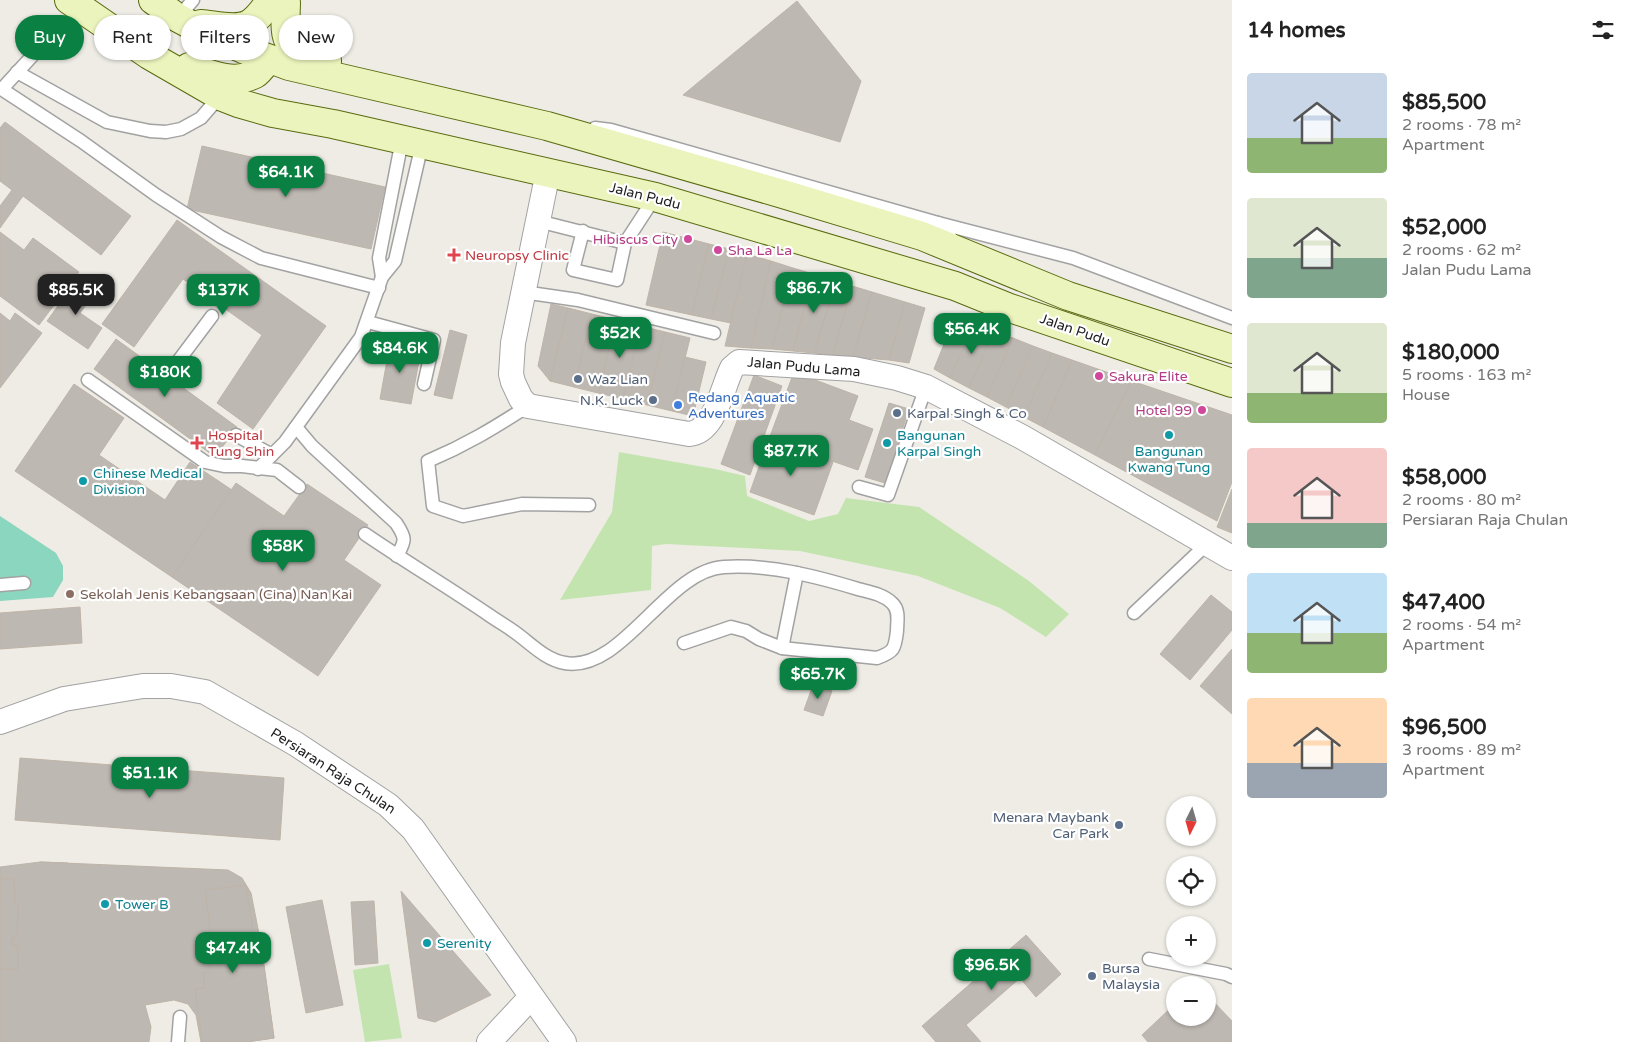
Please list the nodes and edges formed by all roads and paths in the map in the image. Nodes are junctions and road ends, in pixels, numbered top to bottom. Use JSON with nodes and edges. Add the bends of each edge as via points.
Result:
{"nodes":[{"id":1,"x":69,"y":0,"type":"edge"},
{"id":2,"x":153,"y":0,"type":"edge"},
{"id":3,"x":279,"y":1,"type":"edge"},
{"id":4,"x":186,"y":14,"type":"edge"},
{"id":5,"x":94,"y":17,"type":"edge"},
{"id":6,"x":28,"y":60,"type":"edge"},
{"id":7,"x":158,"y":60,"type":"edge"},
{"id":8,"x":165,"y":60,"type":"edge"},
{"id":9,"x":259,"y":61,"type":"junction"},
{"id":10,"x":17,"y":72,"type":"junction"},
{"id":11,"x":1,"y":88,"type":"edge"},
{"id":12,"x":220,"y":96,"type":"junction"},
{"id":13,"x":417,"y":96,"type":"junction"},
{"id":14,"x":333,"y":124,"type":"junction"},
{"id":15,"x":547,"y":126,"type":"junction"},
{"id":16,"x":412,"y":142,"type":"junction"},
{"id":17,"x":548,"y":172,"type":"junction"},
{"id":18,"x":655,"y":197,"type":"junction"},
{"id":19,"x":538,"y":221,"type":"junction"},
{"id":20,"x":938,"y":223,"type":"junction"},
{"id":21,"x":583,"y":231,"type":"junction"},
{"id":22,"x":625,"y":243,"type":"junction"},
{"id":23,"x":964,"y":253,"type":"junction"},
{"id":24,"x":381,"y":283,"type":"junction"},
{"id":25,"x":523,"y":292,"type":"junction"},
{"id":26,"x":212,"y":316,"type":"dead end"},
{"id":27,"x":1232,"y":318,"type":"edge"},
{"id":28,"x":368,"y":322,"type":"junction"},
{"id":29,"x":714,"y":333,"type":"dead end"},
{"id":30,"x":1232,"y":349,"type":"edge"},
{"id":31,"x":170,"y":372,"type":"dead end"},
{"id":32,"x":88,"y":380,"type":"dead end"},
{"id":33,"x":1232,"y":383,"type":"edge"},
{"id":34,"x":424,"y":384,"type":"dead end"},
{"id":35,"x":926,"y":387,"type":"junction"},
{"id":36,"x":528,"y":406,"type":"junction"},
{"id":37,"x":296,"y":427,"type":"junction"},
{"id":38,"x":236,"y":435,"type":"dead end"},
{"id":39,"x":272,"y":455,"type":"junction"},
{"id":40,"x":258,"y":469,"type":"junction"},
{"id":41,"x":299,"y":487,"type":"dead end"},
{"id":42,"x":859,"y":487,"type":"dead end"},
{"id":43,"x":589,"y":505,"type":"dead end"},
{"id":44,"x":365,"y":534,"type":"dead end"},
{"id":45,"x":1221,"y":547,"type":"edge"},
{"id":46,"x":397,"y":556,"type":"junction"},
{"id":47,"x":797,"y":573,"type":"junction"},
{"id":48,"x":24,"y":583,"type":"dead end"},
{"id":49,"x":0,"y":585,"type":"edge"},
{"id":50,"x":1134,"y":613,"type":"dead end"},
{"id":51,"x":684,"y":643,"type":"dead end"},
{"id":52,"x":782,"y":648,"type":"junction"},
{"id":53,"x":0,"y":722,"type":"edge"},
{"id":54,"x":1149,"y":958,"type":"dead end"},
{"id":55,"x":1232,"y":977,"type":"edge"},
{"id":56,"x":531,"y":997,"type":"junction"},
{"id":57,"x":180,"y":1018,"type":"dead end"},
{"id":58,"x":178,"y":1042,"type":"edge"},
{"id":59,"x":489,"y":1042,"type":"edge"},
{"id":60,"x":564,"y":1042,"type":"edge"}],
"edges":[{"from":1,"to":5,"type":"main road","name":"Jalan Pudu"},
{"from":2,"to":4,"type":"main road"},
{"from":3,"to":4,"type":"main road","via":[[248,25],[234,27]]},
{"from":3,"to":9,"type":"street"},
{"from":3,"to":13,"type":"main road","via":[[288,42],[295,48]]},
{"from":4,"to":9,"type":"main road"},
{"from":6,"to":10,"type":"lane"},
{"from":7,"to":12,"type":"main road","name":"Jalan Pudu"},
{"from":8,"to":9,"type":"main road","via":[[215,76],[239,79]]},
{"from":9,"to":13,"type":"main road"},
{"from":9,"to":14,"type":"main road","via":[[264,88]]},
{"from":10,"to":11,"type":"lane"},
{"from":10,"to":12,"type":"lane","via":[[108,122],[150,131],[181,129],[201,118]]},
{"from":11,"to":24,"type":"lane","via":[[156,195],[221,237],[261,258]]},
{"from":12,"to":14,"type":"main road","name":"Jalan Pudu","via":[[273,113]]},
{"from":13,"to":15,"type":"main road"},
{"from":14,"to":16,"type":"main road","name":"Jalan Pudu"},
{"from":15,"to":20,"type":"lane","via":[[611,130]]},
{"from":15,"to":23,"type":"main road","via":[[922,236]]},
{"from":16,"to":17,"type":"main road","name":"Jalan Pudu"},
{"from":16,"to":24,"type":"lane","via":[[379,258]]},
{"from":16,"to":24,"type":"lane","via":[[395,261]]},
{"from":17,"to":18,"type":"main road","name":"Jalan Pudu"},
{"from":17,"to":19,"type":"street"},
{"from":18,"to":22,"type":"lane"},
{"from":18,"to":33,"type":"main road","name":"Jalan Pudu","via":[[955,286]]},
{"from":19,"to":21,"type":"lane"},
{"from":19,"to":25,"type":"street"},
{"from":20,"to":23,"type":"lane"},
{"from":20,"to":27,"type":"lane","via":[[1073,258]]},
{"from":21,"to":22,"type":"lane"},
{"from":21,"to":22,"type":"lane","via":[[573,270],[617,280]]},
{"from":23,"to":30,"type":"main road","via":[[1068,296]]},
{"from":24,"to":28,"type":"lane"},
{"from":25,"to":29,"type":"lane","via":[[578,300]]},
{"from":25,"to":36,"type":"street","via":[[513,343],[511,374],[516,390]]},
{"from":26,"to":31,"type":"lane"},
{"from":28,"to":34,"type":"lane","via":[[434,340]]},
{"from":28,"to":37,"type":"lane","via":[[361,337]]},
{"from":32,"to":40,"type":"lane","via":[[205,462]]},
{"from":35,"to":36,"type":"street","name":"Jalan Pudu Lama","via":[[854,370],[739,362],[732,368],[709,423],[699,432],[689,434]]},
{"from":35,"to":42,"type":"lane","via":[[888,495]]},
{"from":35,"to":45,"type":"street","name":"Jalan Pudu Lama"},
{"from":36,"to":43,"type":"lane","via":[[496,428],[428,461],[433,506],[463,516],[522,504]]},
{"from":37,"to":39,"type":"lane"},
{"from":37,"to":46,"type":"lane","via":[[312,446],[396,522],[404,535],[404,543]]},
{"from":38,"to":39,"type":"lane"},
{"from":39,"to":40,"type":"lane"},
{"from":40,"to":41,"type":"lane","via":[[277,470]]},
{"from":44,"to":46,"type":"lane"},
{"from":45,"to":50,"type":"lane"},
{"from":46,"to":47,"type":"lane","via":[[546,656],[564,663],[582,664],[601,656],[621,641],[689,579],[704,570],[724,567]]},
{"from":47,"to":52,"type":"lane"},
{"from":47,"to":52,"type":"lane","via":[[882,596],[894,604],[898,613],[896,646],[890,654],[877,658]]},
{"from":48,"to":49,"type":"lane"},
{"from":51,"to":52,"type":"lane","via":[[731,627]]},
{"from":53,"to":56,"type":"street","name":"Persiaran Raja Chulan","via":[[64,699],[143,686],[171,686],[205,692],[296,744],[388,804],[402,817]]},
{"from":54,"to":55,"type":"lane"},
{"from":56,"to":59,"type":"street"},
{"from":56,"to":60,"type":"street","name":"Persiaran Raja Chulan"},
{"from":57,"to":58,"type":"lane"}]}
